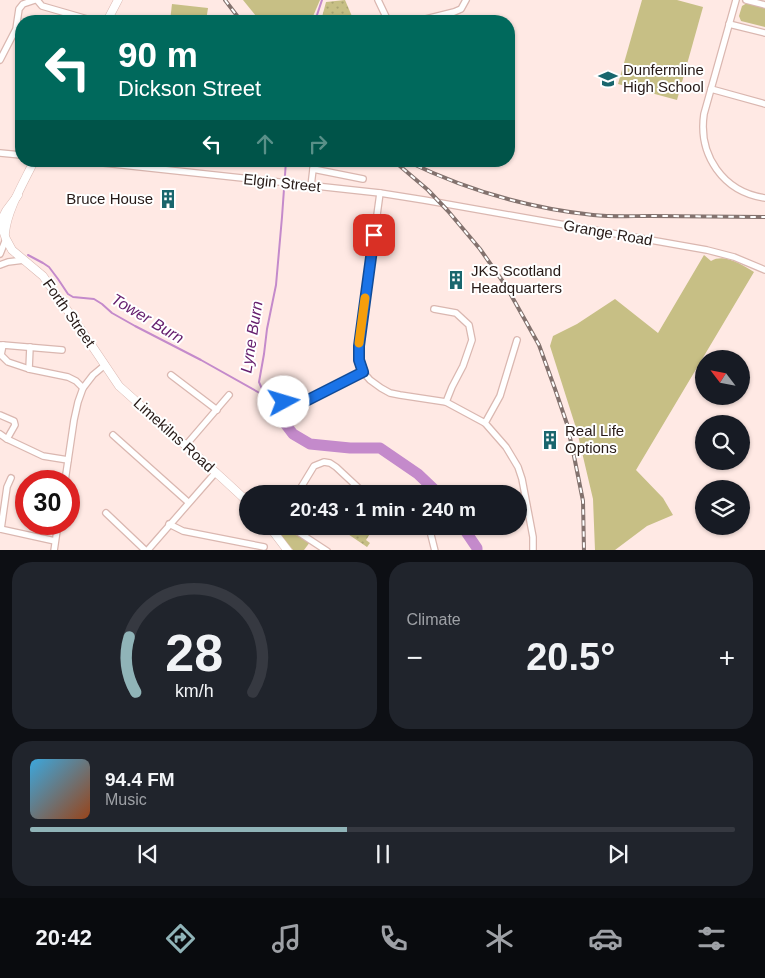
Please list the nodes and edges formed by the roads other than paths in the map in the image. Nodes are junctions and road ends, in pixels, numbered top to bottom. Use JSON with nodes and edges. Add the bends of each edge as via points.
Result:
{"nodes":[{"id":1,"x":36,"y":0,"type":"edge"},
{"id":2,"x":118,"y":0,"type":"edge"},
{"id":3,"x":378,"y":0,"type":"edge"},
{"id":4,"x":466,"y":0,"type":"edge"},
{"id":5,"x":736,"y":0,"type":"edge"},
{"id":6,"x":746,"y":0,"type":"edge"},
{"id":7,"x":765,"y":5,"type":"edge"},
{"id":8,"x":18,"y":15,"type":"edge"},
{"id":9,"x":73,"y":15,"type":"edge"},
{"id":10,"x":111,"y":15,"type":"edge"},
{"id":11,"x":385,"y":15,"type":"edge"},
{"id":12,"x":442,"y":15,"type":"edge"},
{"id":13,"x":729,"y":24,"type":"junction"},
{"id":14,"x":15,"y":31,"type":"edge"},
{"id":15,"x":765,"y":32,"type":"edge"},
{"id":16,"x":0,"y":60,"type":"edge"},
{"id":17,"x":711,"y":89,"type":"junction"},
{"id":18,"x":765,"y":104,"type":"edge"},
{"id":19,"x":0,"y":153,"type":"edge"},
{"id":20,"x":15,"y":154,"type":"edge"},
{"id":21,"x":31,"y":167,"type":"edge"},
{"id":22,"x":140,"y":167,"type":"edge"},
{"id":23,"x":313,"y":169,"type":"joint"},
{"id":24,"x":363,"y":179,"type":"dead end"},
{"id":25,"x":311,"y":186,"type":"junction"},
{"id":26,"x":380,"y":193,"type":"junction"},
{"id":27,"x":765,"y":198,"type":"edge"},
{"id":28,"x":449,"y":205,"type":"joint"},
{"id":29,"x":7,"y":242,"type":"junction"},
{"id":30,"x":0,"y":254,"type":"edge"},
{"id":31,"x":24,"y":260,"type":"junction"},
{"id":32,"x":0,"y":265,"type":"edge"},
{"id":33,"x":765,"y":270,"type":"edge"},
{"id":34,"x":434,"y":309,"type":"dead end"},
{"id":35,"x":517,"y":340,"type":"dead end"},
{"id":36,"x":2,"y":345,"type":"edge"},
{"id":37,"x":30,"y":347,"type":"junction"},
{"id":38,"x":62,"y":350,"type":"dead end"},
{"id":39,"x":105,"y":365,"type":"junction"},
{"id":40,"x":29,"y":369,"type":"junction"},
{"id":41,"x":363,"y":372,"type":"junction"},
{"id":42,"x":171,"y":375,"type":"dead end"},
{"id":43,"x":84,"y":388,"type":"junction"},
{"id":44,"x":229,"y":395,"type":"dead end"},
{"id":45,"x":281,"y":396,"type":"dead end"},
{"id":46,"x":446,"y":402,"type":"junction"},
{"id":47,"x":217,"y":410,"type":"junction"},
{"id":48,"x":0,"y":415,"type":"edge"},
{"id":49,"x":485,"y":423,"type":"junction"},
{"id":50,"x":0,"y":434,"type":"edge"},
{"id":51,"x":113,"y":435,"type":"dead end"},
{"id":52,"x":7,"y":439,"type":"junction"},
{"id":53,"x":186,"y":445,"type":"junction"},
{"id":54,"x":68,"y":460,"type":"junction"},
{"id":55,"x":67,"y":470,"type":"edge"},
{"id":56,"x":216,"y":472,"type":"junction"},
{"id":57,"x":11,"y":478,"type":"dead end"},
{"id":58,"x":302,"y":485,"type":"edge"},
{"id":59,"x":355,"y":485,"type":"edge"},
{"id":60,"x":3,"y":486,"type":"edge"},
{"id":61,"x":239,"y":494,"type":"edge"},
{"id":62,"x":188,"y":502,"type":"junction"},
{"id":63,"x":106,"y":512,"type":"dead end"},
{"id":64,"x":169,"y":524,"type":"junction"},
{"id":65,"x":1,"y":529,"type":"edge"},
{"id":66,"x":56,"y":535,"type":"edge"},
{"id":67,"x":278,"y":535,"type":"edge"},
{"id":68,"x":303,"y":535,"type":"edge"},
{"id":69,"x":431,"y":535,"type":"dead end"},
{"id":70,"x":55,"y":541,"type":"junction"},
{"id":71,"x":433,"y":542,"type":"junction"},
{"id":72,"x":264,"y":547,"type":"dead end"},
{"id":73,"x":54,"y":550,"type":"edge"},
{"id":74,"x":146,"y":550,"type":"edge"},
{"id":75,"x":288,"y":550,"type":"edge"},
{"id":76,"x":327,"y":550,"type":"edge"},
{"id":77,"x":428,"y":550,"type":"edge"},
{"id":78,"x":435,"y":550,"type":"edge"},
{"id":79,"x":533,"y":550,"type":"edge"}],
"edges":[{"from":1,"to":8,"type":"street","via":[[23,4]]},
{"from":1,"to":9,"type":"street","via":[[42,6]]},
{"from":2,"to":10,"type":"main road"},
{"from":3,"to":11,"type":"street"},
{"from":4,"to":12,"type":"street","via":[[461,9]]},
{"from":5,"to":13,"type":"street"},
{"from":6,"to":7,"type":"street"},
{"from":13,"to":15,"type":"street"},
{"from":13,"to":17,"type":"street"},
{"from":14,"to":16,"type":"street"},
{"from":17,"to":18,"type":"street"},
{"from":17,"to":27,"type":"street","via":[[703,126],[706,150],[719,173],[735,187]]},
{"from":19,"to":20,"type":"street"},
{"from":21,"to":29,"type":"main road","via":[[2,220]]},
{"from":22,"to":25,"type":"street","name":"Elgin Street"},
{"from":23,"to":24,"type":"street"},
{"from":23,"to":25,"type":"street"},
{"from":25,"to":26,"type":"street","name":"Elgin Street"},
{"from":26,"to":28,"type":"street","name":"Elgin Street"},
{"from":26,"to":41,"type":"street","via":[[359,346]]},
{"from":28,"to":33,"type":"street","name":"Grange Road","via":[[707,250]]},
{"from":29,"to":30,"type":"street"},
{"from":29,"to":31,"type":"main road","name":"Forth Street"},
{"from":31,"to":32,"type":"street"},
{"from":31,"to":39,"type":"main road","name":"Forth Street","via":[[44,276]]},
{"from":34,"to":46,"type":"street","via":[[456,313],[469,325],[472,340]]},
{"from":35,"to":49,"type":"street","via":[[500,396]]},
{"from":36,"to":37,"type":"street"},
{"from":36,"to":40,"type":"street","via":[[1,354],[8,362]]},
{"from":37,"to":38,"type":"street"},
{"from":37,"to":40,"type":"street"},
{"from":39,"to":43,"type":"street"},
{"from":39,"to":53,"type":"main road","name":"Limekilns Road","via":[[119,386]]},
{"from":40,"to":43,"type":"street","via":[[68,377]]},
{"from":41,"to":45,"type":"street","via":[[298,405],[284,402]]},
{"from":41,"to":46,"type":"street","via":[[390,393]]},
{"from":42,"to":47,"type":"street"},
{"from":43,"to":54,"type":"street","via":[[78,402]]},
{"from":44,"to":47,"type":"street"},
{"from":46,"to":49,"type":"street"},
{"from":47,"to":53,"type":"street"},
{"from":48,"to":52,"type":"street","via":[[14,421]]},
{"from":49,"to":79,"type":"street","via":[[518,467]]},
{"from":50,"to":52,"type":"street"},
{"from":51,"to":62,"type":"street"},
{"from":52,"to":54,"type":"street","via":[[43,456]]},
{"from":53,"to":56,"type":"main road","name":"Limekilns Road"},
{"from":54,"to":55,"type":"street"},
{"from":56,"to":61,"type":"main road","name":"Limekilns Road"},
{"from":56,"to":62,"type":"street"},
{"from":57,"to":60,"type":"street"},
{"from":58,"to":59,"type":"street","via":[[314,466],[324,462],[336,467]]},
{"from":60,"to":65,"type":"street"},
{"from":62,"to":64,"type":"street"},
{"from":63,"to":74,"type":"street"},
{"from":64,"to":72,"type":"street","via":[[183,531]]},
{"from":64,"to":74,"type":"street"},
{"from":65,"to":70,"type":"street"},
{"from":66,"to":70,"type":"street"},
{"from":67,"to":75,"type":"main road"},
{"from":68,"to":76,"type":"street"},
{"from":69,"to":71,"type":"street"},
{"from":70,"to":73,"type":"street"},
{"from":71,"to":77,"type":"street"},
{"from":71,"to":78,"type":"street"}]}
